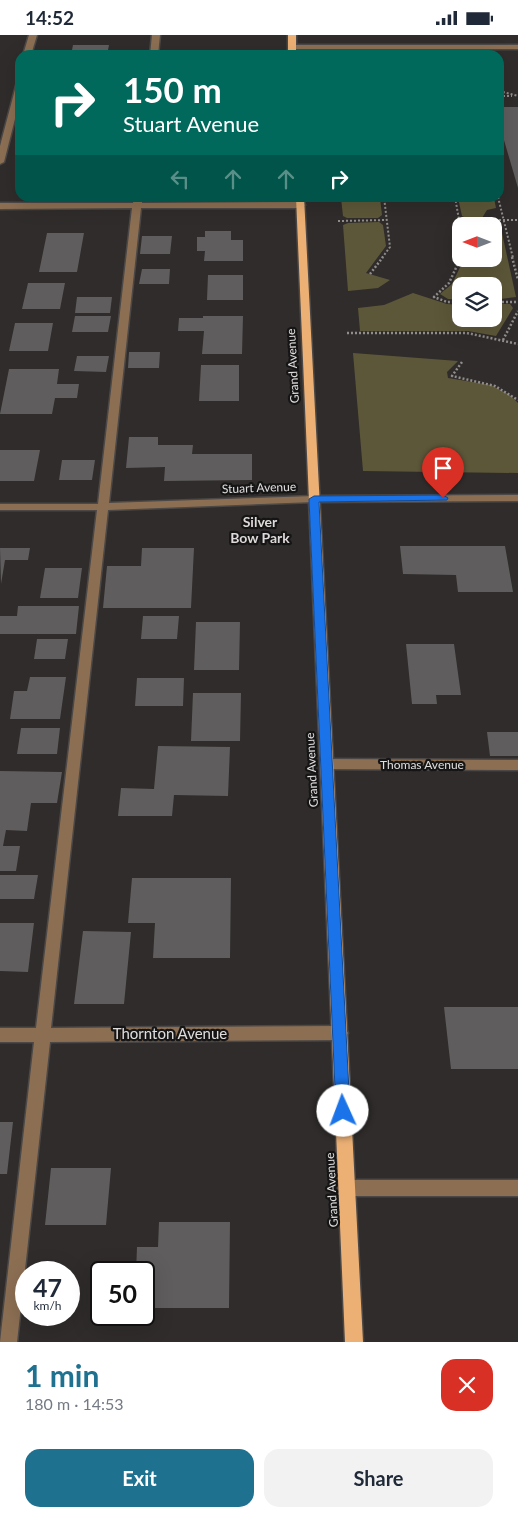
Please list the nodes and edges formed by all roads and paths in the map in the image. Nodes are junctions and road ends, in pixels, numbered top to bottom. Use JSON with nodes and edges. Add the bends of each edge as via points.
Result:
{"nodes":[{"id":1,"x":33,"y":35,"type":"edge"},
{"id":2,"x":156,"y":35,"type":"edge"},
{"id":3,"x":292,"y":35,"type":"edge"},
{"id":4,"x":518,"y":47,"type":"edge"},
{"id":5,"x":29,"y":50,"type":"edge"},
{"id":6,"x":154,"y":50,"type":"edge"},
{"id":7,"x":292,"y":50,"type":"edge"},
{"id":8,"x":348,"y":50,"type":"edge"},
{"id":9,"x":504,"y":92,"type":"edge"},
{"id":10,"x":504,"y":96,"type":"edge"},
{"id":11,"x":518,"y":96,"type":"edge"},
{"id":12,"x":15,"y":104,"type":"edge"},
{"id":13,"x":0,"y":162,"type":"edge"},
{"id":14,"x":110,"y":202,"type":"edge"},
{"id":15,"x":137,"y":202,"type":"edge"},
{"id":16,"x":301,"y":202,"type":"edge"},
{"id":17,"x":384,"y":202,"type":"edge"},
{"id":18,"x":456,"y":202,"type":"edge"},
{"id":19,"x":499,"y":202,"type":"edge"},
{"id":20,"x":0,"y":206,"type":"edge"},
{"id":21,"x":458,"y":217,"type":"edge"},
{"id":22,"x":386,"y":220,"type":"junction"},
{"id":23,"x":504,"y":220,"type":"junction"},
{"id":24,"x":518,"y":220,"type":"edge"},
{"id":25,"x":338,"y":221,"type":"dead end"},
{"id":26,"x":456,"y":267,"type":"edge"},
{"id":27,"x":370,"y":274,"type":"dead end"},
{"id":28,"x":518,"y":280,"type":"edge"},
{"id":29,"x":452,"y":302,"type":"edge"},
{"id":30,"x":502,"y":302,"type":"edge"},
{"id":31,"x":518,"y":302,"type":"edge"},
{"id":32,"x":518,"y":311,"type":"edge"},
{"id":33,"x":348,"y":333,"type":"dead end"},
{"id":34,"x":503,"y":339,"type":"junction"},
{"id":35,"x":518,"y":344,"type":"edge"},
{"id":36,"x":462,"y":363,"type":"dead end"},
{"id":37,"x":518,"y":400,"type":"edge"},
{"id":38,"x":518,"y":498,"type":"edge"},
{"id":39,"x":314,"y":499,"type":"junction"},
{"id":40,"x":0,"y":507,"type":"edge"},
{"id":41,"x":102,"y":507,"type":"junction"},
{"id":42,"x":327,"y":765,"type":"junction"},
{"id":43,"x":518,"y":765,"type":"edge"},
{"id":44,"x":340,"y":1033,"type":"junction"},
{"id":45,"x":43,"y":1034,"type":"junction"},
{"id":46,"x":0,"y":1035,"type":"edge"},
{"id":47,"x":347,"y":1188,"type":"junction"},
{"id":48,"x":518,"y":1188,"type":"edge"},
{"id":49,"x":8,"y":1342,"type":"edge"},
{"id":50,"x":354,"y":1342,"type":"edge"}],
"edges":[{"from":1,"to":5,"type":"street"},
{"from":2,"to":6,"type":"street"},
{"from":3,"to":7,"type":"main road"},
{"from":4,"to":8,"type":"street"},
{"from":9,"to":11,"type":"path"},
{"from":10,"to":11,"type":"path"},
{"from":12,"to":13,"type":"street"},
{"from":14,"to":20,"type":"street"},
{"from":15,"to":41,"type":"street"},
{"from":16,"to":39,"type":"main road","name":"Grand Avenue"},
{"from":17,"to":22,"type":"path"},
{"from":18,"to":21,"type":"path"},
{"from":19,"to":23,"type":"path"},
{"from":22,"to":25,"type":"path"},
{"from":22,"to":27,"type":"path","via":[[390,247]]},
{"from":23,"to":24,"type":"path"},
{"from":23,"to":28,"type":"path"},
{"from":26,"to":29,"type":"path","via":[[449,283],[434,297]]},
{"from":30,"to":31,"type":"path"},
{"from":32,"to":34,"type":"path"},
{"from":33,"to":34,"type":"path","via":[[468,333]]},
{"from":34,"to":35,"type":"path"},
{"from":36,"to":37,"type":"path","via":[[452,377],[489,382],[512,393]]},
{"from":38,"to":39,"type":"street","name":"Stuart Avenue"},
{"from":39,"to":41,"type":"street","name":"Stuart Avenue"},
{"from":39,"to":42,"type":"main road","name":"Grand Avenue"},
{"from":40,"to":41,"type":"street","name":"Stuart Avenue"},
{"from":41,"to":45,"type":"street"},
{"from":42,"to":43,"type":"street","name":"Thomas Avenue"},
{"from":42,"to":44,"type":"main road","name":"Grand Avenue"},
{"from":44,"to":45,"type":"street","name":"Thornton Avenue"},
{"from":44,"to":47,"type":"main road","name":"Grand Avenue"},
{"from":45,"to":46,"type":"street","name":"Thornton Avenue"},
{"from":45,"to":49,"type":"street"},
{"from":47,"to":48,"type":"street"},
{"from":47,"to":50,"type":"main road","name":"Grand Avenue"}]}
